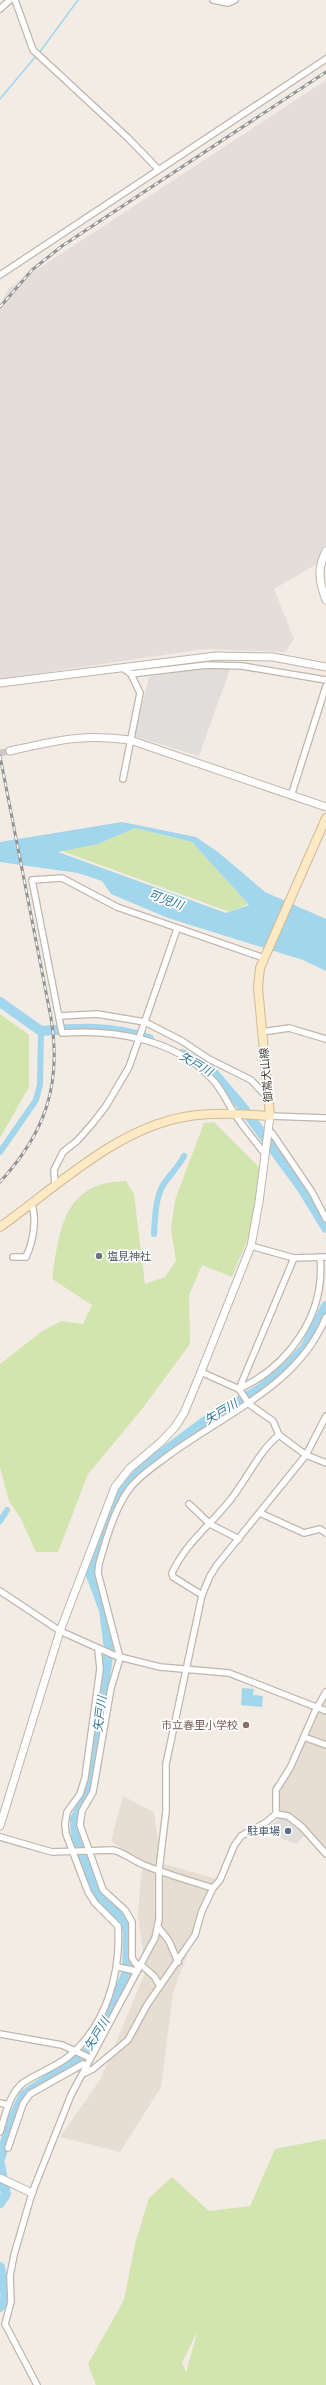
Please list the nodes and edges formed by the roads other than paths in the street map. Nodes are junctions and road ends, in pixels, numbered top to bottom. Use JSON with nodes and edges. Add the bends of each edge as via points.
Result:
{"nodes":[{"id":1,"x":10,"y":0,"type":"edge"},
{"id":2,"x":16,"y":0,"type":"edge"},
{"id":3,"x":213,"y":0,"type":"edge"},
{"id":4,"x":235,"y":0,"type":"edge"},
{"id":5,"x":0,"y":9,"type":"edge"},
{"id":6,"x":326,"y":59,"type":"edge"},
{"id":7,"x":158,"y":169,"type":"junction"},
{"id":8,"x":0,"y":275,"type":"edge"},
{"id":9,"x":326,"y":551,"type":"edge"},
{"id":10,"x":326,"y":600,"type":"edge"},
{"id":11,"x":326,"y":667,"type":"edge"},
{"id":12,"x":123,"y":668,"type":"junction"},
{"id":13,"x":131,"y":674,"type":"junction"},
{"id":14,"x":326,"y":680,"type":"edge"},
{"id":15,"x":0,"y":683,"type":"edge"},
{"id":16,"x":326,"y":686,"type":"edge"},
{"id":17,"x":130,"y":740,"type":"junction"},
{"id":18,"x":10,"y":751,"type":"tunnel mouth"},
{"id":19,"x":123,"y":779,"type":"dead end"},
{"id":20,"x":292,"y":793,"type":"junction"},
{"id":21,"x":326,"y":807,"type":"edge"},
{"id":22,"x":326,"y":818,"type":"edge"},
{"id":23,"x":176,"y":929,"type":"junction"},
{"id":24,"x":264,"y":956,"type":"junction"},
{"id":25,"x":59,"y":1016,"type":"junction"},
{"id":26,"x":144,"y":1024,"type":"junction"},
{"id":27,"x":262,"y":1032,"type":"junction"},
{"id":28,"x":140,"y":1039,"type":"junction"},
{"id":29,"x":326,"y":1039,"type":"edge"},
{"id":30,"x":268,"y":1098,"type":"junction"},
{"id":31,"x":235,"y":1115,"type":"junction"},
{"id":32,"x":270,"y":1116,"type":"junction"},
{"id":33,"x":326,"y":1118,"type":"edge"},
{"id":34,"x":268,"y":1132,"type":"junction"},
{"id":35,"x":265,"y":1154,"type":"junction"},
{"id":36,"x":55,"y":1188,"type":"junction"},
{"id":37,"x":32,"y":1205,"type":"junction"},
{"id":38,"x":326,"y":1219,"type":"edge"},
{"id":39,"x":0,"y":1227,"type":"edge"},
{"id":40,"x":251,"y":1246,"type":"junction"},
{"id":41,"x":13,"y":1257,"type":"dead end"},
{"id":42,"x":323,"y":1257,"type":"edge"},
{"id":43,"x":294,"y":1258,"type":"junction"},
{"id":44,"x":326,"y":1317,"type":"edge"},
{"id":45,"x":201,"y":1372,"type":"junction"},
{"id":46,"x":239,"y":1390,"type":"junction"},
{"id":47,"x":249,"y":1404,"type":"junction"},
{"id":48,"x":326,"y":1416,"type":"edge"},
{"id":49,"x":279,"y":1436,"type":"junction"},
{"id":50,"x":306,"y":1455,"type":"junction"},
{"id":51,"x":326,"y":1463,"type":"edge"},
{"id":52,"x":189,"y":1504,"type":"dead end"},
{"id":53,"x":260,"y":1513,"type":"junction"},
{"id":54,"x":210,"y":1524,"type":"junction"},
{"id":55,"x":326,"y":1533,"type":"edge"},
{"id":56,"x":239,"y":1539,"type":"junction"},
{"id":57,"x":0,"y":1591,"type":"edge"},
{"id":58,"x":202,"y":1595,"type":"junction"},
{"id":59,"x":60,"y":1631,"type":"junction"},
{"id":60,"x":98,"y":1649,"type":"junction"},
{"id":61,"x":118,"y":1657,"type":"junction"},
{"id":62,"x":185,"y":1669,"type":"junction"},
{"id":63,"x":326,"y":1692,"type":"edge"},
{"id":64,"x":316,"y":1709,"type":"junction"},
{"id":65,"x":326,"y":1711,"type":"edge"},
{"id":66,"x":304,"y":1737,"type":"junction"},
{"id":67,"x":326,"y":1745,"type":"edge"},
{"id":68,"x":276,"y":1814,"type":"junction"},
{"id":69,"x":0,"y":1826,"type":"edge"},
{"id":70,"x":0,"y":1836,"type":"edge"},
{"id":71,"x":72,"y":1851,"type":"junction"},
{"id":72,"x":88,"y":1851,"type":"junction"},
{"id":73,"x":326,"y":1854,"type":"edge"},
{"id":74,"x":159,"y":1870,"type":"junction"},
{"id":75,"x":213,"y":1888,"type":"junction"},
{"id":76,"x":158,"y":1927,"type":"junction"},
{"id":77,"x":178,"y":1962,"type":"junction"},
{"id":78,"x":118,"y":1967,"type":"junction"},
{"id":79,"x":138,"y":1967,"type":"junction"},
{"id":80,"x":160,"y":1986,"type":"junction"},
{"id":81,"x":0,"y":2034,"type":"edge"},
{"id":82,"x":74,"y":2050,"type":"junction"},
{"id":83,"x":90,"y":2058,"type":"junction"},
{"id":84,"x":87,"y":2066,"type":"junction"},
{"id":85,"x":84,"y":2073,"type":"junction"},
{"id":86,"x":0,"y":2103,"type":"edge"},
{"id":87,"x":8,"y":2105,"type":"junction"},
{"id":88,"x":0,"y":2132,"type":"edge"},
{"id":89,"x":8,"y":2148,"type":"dead end"},
{"id":90,"x":0,"y":2178,"type":"edge"},
{"id":91,"x":32,"y":2192,"type":"junction"},
{"id":92,"x":2,"y":2325,"type":"edge"},
{"id":93,"x":37,"y":2385,"type":"edge"}],
"edges":[{"from":1,"to":5,"type":"street"},
{"from":2,"to":7,"type":"street","via":[[33,50]]},
{"from":3,"to":4,"type":"street","via":[[228,3]]},
{"from":6,"to":7,"type":"street"},
{"from":7,"to":8,"type":"street"},
{"from":9,"to":10,"type":"street","via":[[320,568],[320,583]]},
{"from":11,"to":12,"type":"street","via":[[273,657],[216,656]]},
{"from":12,"to":13,"type":"street"},
{"from":12,"to":15,"type":"street"},
{"from":13,"to":14,"type":"street","via":[[208,665],[242,666]]},
{"from":13,"to":17,"type":"street","via":[[140,693]]},
{"from":16,"to":20,"type":"street"},
{"from":17,"to":18,"type":"street","via":[[81,736]]},
{"from":17,"to":19,"type":"street"},
{"from":17,"to":20,"type":"street"},
{"from":20,"to":21,"type":"street"},
{"from":22,"to":24,"type":"main road","name":"御嵩犬山線"},
{"from":23,"to":24,"type":"street"},
{"from":23,"to":25,"type":"street","via":[[117,907],[62,878],[32,880]]},
{"from":23,"to":26,"type":"street"},
{"from":24,"to":27,"type":"main road","name":"御嵩犬山線","via":[[258,980]]},
{"from":25,"to":26,"type":"street","via":[[97,1014]]},
{"from":25,"to":28,"type":"street","via":[[62,1033],[107,1032]]},
{"from":26,"to":28,"type":"street"},
{"from":26,"to":30,"type":"street","via":[[182,1041],[209,1059],[251,1080]]},
{"from":27,"to":29,"type":"street","via":[[289,1028]]},
{"from":27,"to":30,"type":"main road","name":"御嵩犬山線"},
{"from":28,"to":31,"type":"street","via":[[171,1051],[204,1071],[214,1081]]},
{"from":28,"to":36,"type":"street","via":[[129,1067],[106,1106],[77,1141],[63,1152],[54,1170]]},
{"from":30,"to":32,"type":"main road","name":"御嵩犬山線"},
{"from":31,"to":32,"type":"main road","name":"御嵩犬山線"},
{"from":31,"to":35,"type":"street"},
{"from":31,"to":36,"type":"main road","name":"御嵩犬山線","via":[[184,1117],[160,1124],[108,1149]]},
{"from":32,"to":33,"type":"street"},
{"from":32,"to":34,"type":"street"},
{"from":34,"to":35,"type":"street"},
{"from":34,"to":38,"type":"street","via":[[272,1133],[294,1165]]},
{"from":35,"to":40,"type":"street"},
{"from":36,"to":37,"type":"main road","name":"御嵩犬山線"},
{"from":37,"to":39,"type":"main road","name":"御嵩犬山線"},
{"from":37,"to":41,"type":"street","via":[[33,1230],[28,1252],[26,1257]]},
{"from":40,"to":43,"type":"street"},
{"from":40,"to":45,"type":"street"},
{"from":42,"to":43,"type":"street"},
{"from":42,"to":46,"type":"street","via":[[317,1303],[299,1339],[288,1354]]},
{"from":43,"to":46,"type":"street"},
{"from":44,"to":47,"type":"street","via":[[305,1356]]},
{"from":45,"to":46,"type":"street"},
{"from":45,"to":59,"type":"street","via":[[184,1413],[174,1427],[161,1442],[129,1469],[115,1487]]},
{"from":46,"to":47,"type":"street"},
{"from":47,"to":49,"type":"street","via":[[273,1421]]},
{"from":47,"to":61,"type":"street","via":[[209,1427],[154,1466],[123,1497],[103,1550],[98,1573]]},
{"from":48,"to":50,"type":"street"},
{"from":49,"to":50,"type":"street"},
{"from":49,"to":54,"type":"street","via":[[271,1442],[241,1486]]},
{"from":50,"to":51,"type":"street"},
{"from":50,"to":53,"type":"street"},
{"from":52,"to":54,"type":"street"},
{"from":53,"to":55,"type":"street","via":[[304,1533],[320,1529]]},
{"from":53,"to":56,"type":"street"},
{"from":54,"to":56,"type":"street"},
{"from":54,"to":58,"type":"street","via":[[183,1550],[172,1573],[173,1578]]},
{"from":56,"to":58,"type":"street","via":[[210,1576]]},
{"from":57,"to":59,"type":"street"},
{"from":58,"to":62,"type":"street"},
{"from":59,"to":60,"type":"street"},
{"from":59,"to":69,"type":"street"},
{"from":60,"to":61,"type":"street"},
{"from":60,"to":71,"type":"street","via":[[100,1669],[84,1778],[80,1794],[67,1812],[65,1824]]},
{"from":61,"to":62,"type":"street","via":[[145,1665]]},
{"from":61,"to":72,"type":"street","via":[[94,1792],[82,1811],[80,1825]]},
{"from":62,"to":64,"type":"street","via":[[229,1673]]},
{"from":62,"to":74,"type":"street","via":[[166,1764],[166,1811]]},
{"from":63,"to":64,"type":"street"},
{"from":64,"to":65,"type":"street"},
{"from":64,"to":66,"type":"street"},
{"from":66,"to":67,"type":"street"},
{"from":66,"to":68,"type":"street","via":[[290,1768],[276,1790]]},
{"from":68,"to":73,"type":"street","via":[[288,1816],[302,1827]]},
{"from":68,"to":75,"type":"street","via":[[241,1836],[234,1846],[220,1880]]},
{"from":70,"to":71,"type":"street","via":[[52,1852]]},
{"from":71,"to":72,"type":"street"},
{"from":71,"to":78,"type":"street","via":[[95,1903],[118,1926]]},
{"from":72,"to":74,"type":"street","via":[[122,1852],[133,1861]]},
{"from":72,"to":79,"type":"street","via":[[103,1890],[125,1910],[132,1922],[132,1958]]},
{"from":74,"to":75,"type":"street"},
{"from":74,"to":76,"type":"street"},
{"from":75,"to":77,"type":"street","via":[[194,1935]]},
{"from":76,"to":77,"type":"street","via":[[169,1941]]},
{"from":76,"to":79,"type":"street","via":[[155,1938]]},
{"from":77,"to":80,"type":"street"},
{"from":78,"to":79,"type":"street"},
{"from":78,"to":82,"type":"street","via":[[107,2001],[89,2036]]},
{"from":79,"to":80,"type":"street","via":[[154,1976]]},
{"from":79,"to":83,"type":"street"},
{"from":80,"to":85,"type":"street","via":[[128,2040],[93,2069]]},
{"from":81,"to":82,"type":"street","via":[[62,2045]]},
{"from":82,"to":83,"type":"street"},
{"from":82,"to":87,"type":"street","via":[[65,2059],[23,2083]]},
{"from":83,"to":84,"type":"street"},
{"from":84,"to":85,"type":"street"},
{"from":84,"to":89,"type":"street","via":[[84,2064],[30,2094],[22,2104]]},
{"from":85,"to":91,"type":"street","via":[[71,2095]]},
{"from":86,"to":87,"type":"street"},
{"from":87,"to":88,"type":"street"},
{"from":90,"to":91,"type":"street"},
{"from":91,"to":92,"type":"street","via":[[14,2255],[10,2276],[11,2302]]},
{"from":92,"to":93,"type":"street"}]}
